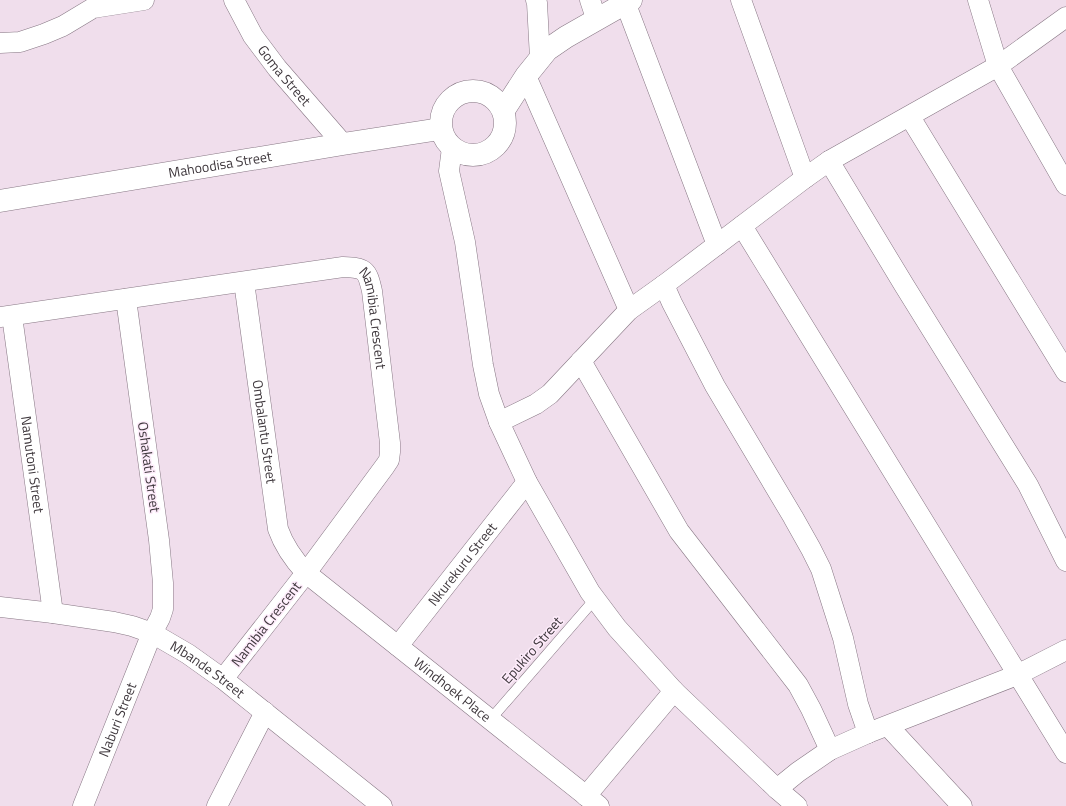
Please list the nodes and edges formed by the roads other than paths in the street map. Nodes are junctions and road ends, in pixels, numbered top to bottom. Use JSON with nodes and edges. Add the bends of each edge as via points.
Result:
{"nodes":[{"id":1,"x":144,"y":0,"type":"edge"},
{"id":2,"x":234,"y":0,"type":"edge"},
{"id":3,"x":536,"y":0,"type":"edge"},
{"id":4,"x":741,"y":0,"type":"edge"},
{"id":5,"x":978,"y":0,"type":"edge"},
{"id":6,"x":628,"y":1,"type":"edge"},
{"id":7,"x":92,"y":4,"type":"edge"},
{"id":8,"x":593,"y":9,"type":"edge"},
{"id":9,"x":1066,"y":18,"type":"edge"},
{"id":10,"x":0,"y":42,"type":"edge"},
{"id":11,"x":540,"y":58,"type":"junction"},
{"id":12,"x":998,"y":66,"type":"junction"},
{"id":13,"x":526,"y":76,"type":"junction"},
{"id":14,"x":504,"y":110,"type":"junction"},
{"id":15,"x":910,"y":117,"type":"junction"},
{"id":16,"x":440,"y":129,"type":"junction"},
{"id":17,"x":343,"y":144,"type":"junction"},
{"id":18,"x":452,"y":148,"type":"junction"},
{"id":19,"x":830,"y":161,"type":"junction"},
{"id":20,"x":805,"y":178,"type":"junction"},
{"id":21,"x":1066,"y":184,"type":"edge"},
{"id":22,"x":0,"y":201,"type":"edge"},
{"id":23,"x":742,"y":226,"type":"junction"},
{"id":24,"x":717,"y":245,"type":"junction"},
{"id":25,"x":244,"y":282,"type":"junction"},
{"id":26,"x":664,"y":285,"type":"junction"},
{"id":27,"x":126,"y":299,"type":"junction"},
{"id":28,"x":629,"y":310,"type":"junction"},
{"id":29,"x":6,"y":316,"type":"edge"},
{"id":30,"x":581,"y":361,"type":"junction"},
{"id":31,"x":1066,"y":372,"type":"edge"},
{"id":32,"x":499,"y":422,"type":"junction"},
{"id":33,"x":527,"y":482,"type":"junction"},
{"id":34,"x":1066,"y":561,"type":"edge"},
{"id":35,"x":306,"y":573,"type":"junction"},
{"id":36,"x":595,"y":599,"type":"junction"},
{"id":37,"x":0,"y":607,"type":"edge"},
{"id":38,"x":53,"y":613,"type":"junction"},
{"id":39,"x":152,"y":633,"type":"junction"},
{"id":40,"x":398,"y":646,"type":"junction"},
{"id":41,"x":1066,"y":650,"type":"edge"},
{"id":42,"x":1017,"y":675,"type":"junction"},
{"id":43,"x":223,"y":678,"type":"junction"},
{"id":44,"x":674,"y":691,"type":"junction"},
{"id":45,"x":265,"y":712,"type":"junction"},
{"id":46,"x":490,"y":720,"type":"junction"},
{"id":47,"x":888,"y":726,"type":"junction"},
{"id":48,"x":868,"y":733,"type":"junction"},
{"id":49,"x":830,"y":750,"type":"junction"},
{"id":50,"x":1066,"y":753,"type":"edge"},
{"id":51,"x":777,"y":789,"type":"junction"},
{"id":52,"x":593,"y":801,"type":"edge"},
{"id":53,"x":371,"y":802,"type":"edge"},
{"id":54,"x":82,"y":806,"type":"edge"},
{"id":55,"x":217,"y":806,"type":"edge"},
{"id":56,"x":797,"y":806,"type":"edge"},
{"id":57,"x":962,"y":806,"type":"edge"}],
"edges":[{"from":1,"to":7,"type":"street"},
{"from":2,"to":17,"type":"street","name":"Goma Street","via":[[253,36],[277,68]]},
{"from":3,"to":11,"type":"street"},
{"from":4,"to":20,"type":"street"},
{"from":5,"to":12,"type":"street"},
{"from":6,"to":8,"type":"street"},
{"from":6,"to":24,"type":"street"},
{"from":7,"to":10,"type":"street","via":[[63,26],[44,34],[20,42]]},
{"from":8,"to":11,"type":"street"},
{"from":9,"to":12,"type":"street"},
{"from":11,"to":13,"type":"street"},
{"from":12,"to":15,"type":"street"},
{"from":12,"to":21,"type":"street"},
{"from":13,"to":14,"type":"street"},
{"from":13,"to":28,"type":"street"},
{"from":14,"to":16,"type":"street","via":[[488,94],[468,91],[449,100],[443,109]]},
{"from":14,"to":18,"type":"street","via":[[505,130],[493,149],[472,156]]},
{"from":15,"to":19,"type":"street"},
{"from":15,"to":31,"type":"street"},
{"from":16,"to":17,"type":"street","name":"Mahoodisa Street"},
{"from":16,"to":18,"type":"street","via":[[444,140]]},
{"from":17,"to":22,"type":"street","name":"Mahoodisa Street"},
{"from":18,"to":32,"type":"street","via":[[449,170],[465,242],[484,372]]},
{"from":19,"to":20,"type":"street"},
{"from":19,"to":34,"type":"street","via":[[1028,486]]},
{"from":20,"to":23,"type":"street"},
{"from":23,"to":24,"type":"street"},
{"from":23,"to":42,"type":"street"},
{"from":24,"to":26,"type":"street"},
{"from":25,"to":27,"type":"street","name":"Namibia Crescent"},
{"from":25,"to":35,"type":"street","name":"Ombalantu Street","via":[[278,529],[290,554]]},
{"from":25,"to":35,"type":"street","name":"Namibia Crescent","via":[[354,267],[364,270],[368,275],[372,291],[390,443],[389,460]]},
{"from":26,"to":28,"type":"street"},
{"from":26,"to":48,"type":"street","via":[[715,386],[821,569],[843,638],[858,704]]},
{"from":27,"to":29,"type":"street","name":"Namibia Crescent"},
{"from":27,"to":39,"type":"street","name":"Oshakati Street","via":[[163,583],[162,609]]},
{"from":28,"to":30,"type":"street"},
{"from":29,"to":38,"type":"street","name":"Namutoni Street"},
{"from":30,"to":32,"type":"street","via":[[550,394],[536,404]]},
{"from":30,"to":49,"type":"street","via":[[679,531],[798,685]]},
{"from":32,"to":33,"type":"street"},
{"from":33,"to":36,"type":"street"},
{"from":33,"to":40,"type":"street","name":"Nkurekuru Street"},
{"from":35,"to":40,"type":"street","name":"Windhoek Place"},
{"from":35,"to":43,"type":"street","name":"Namibia Crescent"},
{"from":36,"to":44,"type":"street","via":[[617,628]]},
{"from":36,"to":46,"type":"lane","name":"Epukiro Street"},
{"from":37,"to":38,"type":"street","name":"Mbande Street"},
{"from":38,"to":39,"type":"street","name":"Mbande Street","via":[[114,622]]},
{"from":39,"to":43,"type":"street","name":"Mbande Street"},
{"from":39,"to":54,"type":"street","name":"Naburi Street"},
{"from":40,"to":46,"type":"street","name":"Windhoek Place"},
{"from":41,"to":42,"type":"street"},
{"from":42,"to":47,"type":"street"},
{"from":42,"to":50,"type":"street"},
{"from":43,"to":45,"type":"street","name":"Mbande Street"},
{"from":44,"to":51,"type":"street"},
{"from":44,"to":52,"type":"street"},
{"from":45,"to":53,"type":"street","name":"Mbande Street"},
{"from":45,"to":55,"type":"street"},
{"from":46,"to":52,"type":"street","name":"Windhoek Place"},
{"from":47,"to":48,"type":"street"},
{"from":47,"to":57,"type":"street"},
{"from":48,"to":49,"type":"street"},
{"from":49,"to":51,"type":"street"},
{"from":51,"to":56,"type":"street"}]}
